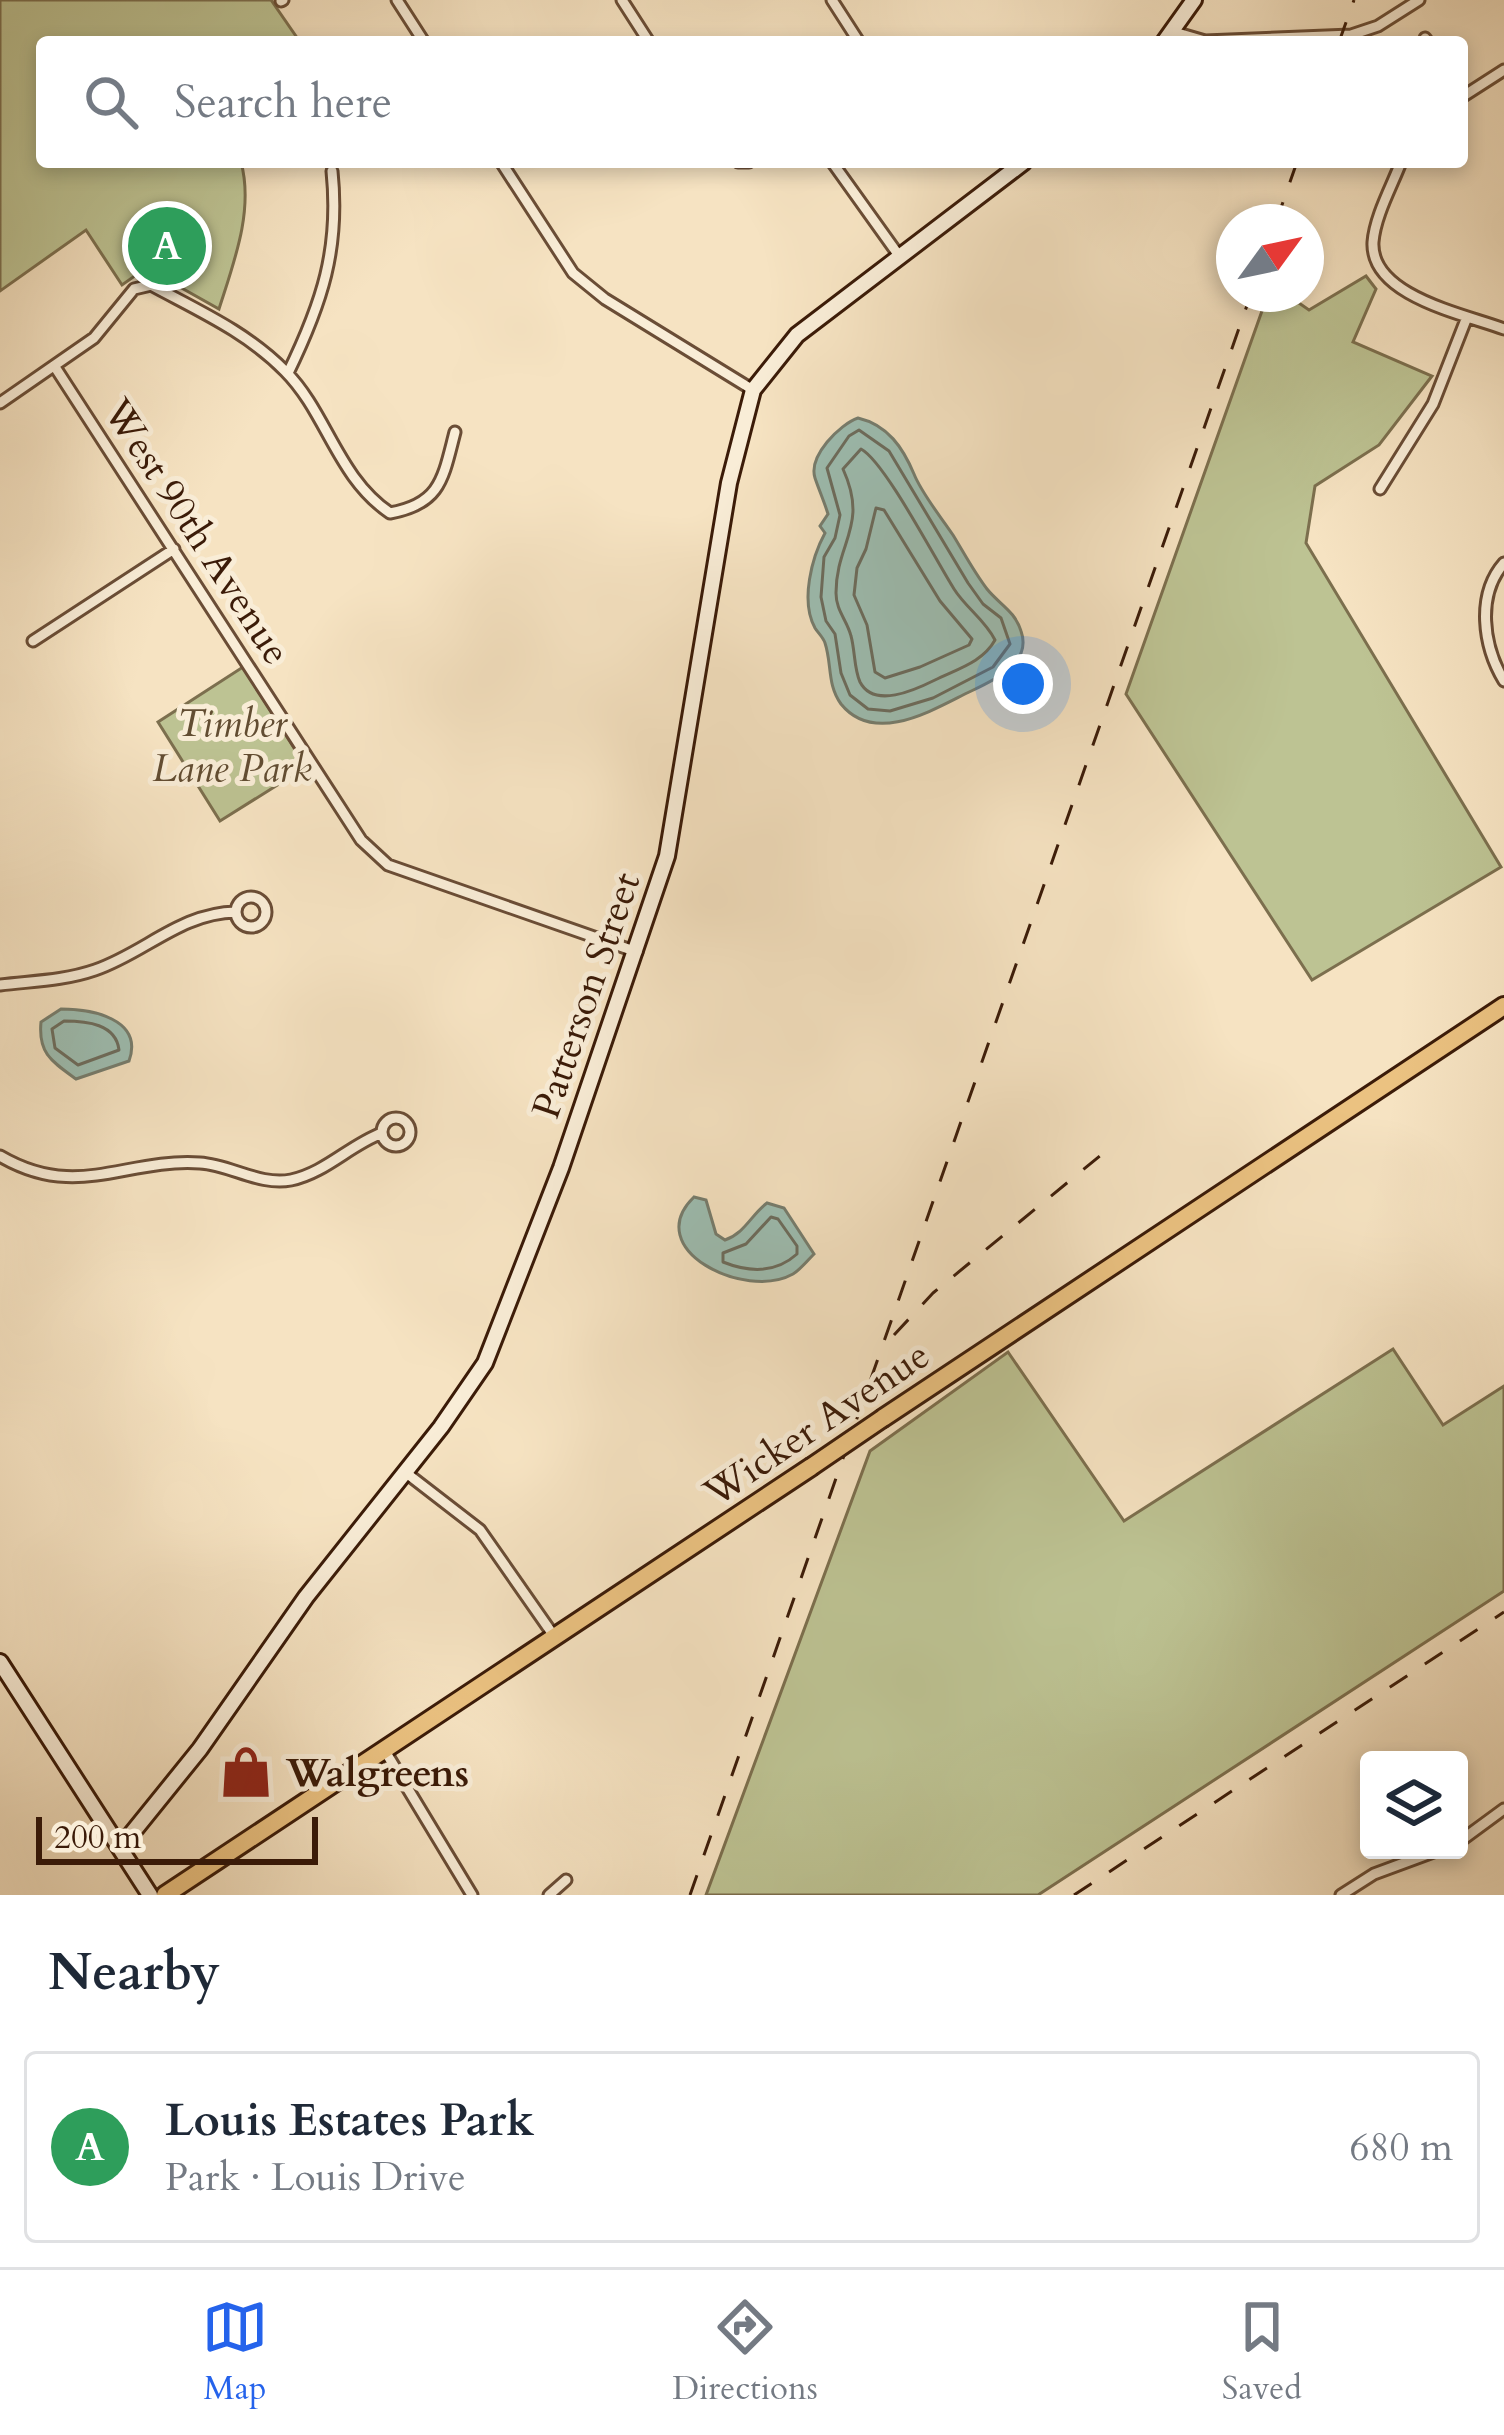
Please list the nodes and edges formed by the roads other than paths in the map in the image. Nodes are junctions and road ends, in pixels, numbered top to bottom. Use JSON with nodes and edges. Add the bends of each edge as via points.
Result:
{"nodes":[{"id":1,"x":397,"y":0,"type":"edge"},
{"id":2,"x":622,"y":0,"type":"edge"},
{"id":3,"x":832,"y":0,"type":"edge"},
{"id":4,"x":1194,"y":0,"type":"edge"},
{"id":5,"x":1419,"y":0,"type":"edge"},
{"id":6,"x":420,"y":36,"type":"edge"},
{"id":7,"x":646,"y":36,"type":"edge"},
{"id":8,"x":855,"y":36,"type":"edge"},
{"id":9,"x":1170,"y":36,"type":"edge"},
{"id":10,"x":1302,"y":36,"type":"edge"},
{"id":11,"x":1504,"y":70,"type":"edge"},
{"id":12,"x":1468,"y":92,"type":"edge"},
{"id":13,"x":506,"y":168,"type":"edge"},
{"id":14,"x":836,"y":168,"type":"edge"},
{"id":15,"x":1016,"y":168,"type":"edge"},
{"id":16,"x":1400,"y":168,"type":"edge"},
{"id":17,"x":332,"y":171,"type":"dead end"},
{"id":18,"x":900,"y":257,"type":"junction"},
{"id":19,"x":1467,"y":317,"type":"junction"},
{"id":20,"x":1504,"y":329,"type":"edge"},
{"id":21,"x":55,"y":367,"type":"junction"},
{"id":22,"x":288,"y":373,"type":"junction"},
{"id":23,"x":753,"y":390,"type":"junction"},
{"id":24,"x":0,"y":404,"type":"edge"},
{"id":25,"x":455,"y":432,"type":"dead end"},
{"id":26,"x":1380,"y":489,"type":"dead end"},
{"id":27,"x":174,"y":549,"type":"junction"},
{"id":28,"x":1504,"y":562,"type":"edge"},
{"id":29,"x":33,"y":641,"type":"dead end"},
{"id":30,"x":1504,"y":681,"type":"edge"},
{"id":31,"x":236,"y":912,"type":"dead end"},
{"id":32,"x":637,"y":952,"type":"junction"},
{"id":33,"x":0,"y":986,"type":"edge"},
{"id":34,"x":1504,"y":1006,"type":"edge"},
{"id":35,"x":382,"y":1133,"type":"dead end"},
{"id":36,"x":0,"y":1156,"type":"edge"},
{"id":37,"x":405,"y":1472,"type":"junction"},
{"id":38,"x":554,"y":1636,"type":"junction"},
{"id":39,"x":2,"y":1672,"type":"edge"},
{"id":40,"x":384,"y":1748,"type":"junction"},
{"id":41,"x":1504,"y":1809,"type":"edge"},
{"id":42,"x":1468,"y":1835,"type":"edge"},
{"id":43,"x":120,"y":1848,"type":"junction"},
{"id":44,"x":1415,"y":1859,"type":"edge"},
{"id":45,"x":566,"y":1880,"type":"dead end"},
{"id":46,"x":150,"y":1895,"type":"edge"},
{"id":47,"x":165,"y":1895,"type":"edge"},
{"id":48,"x":472,"y":1895,"type":"edge"},
{"id":49,"x":549,"y":1895,"type":"edge"},
{"id":50,"x":1341,"y":1895,"type":"edge"}],
"edges":[{"from":1,"to":6,"type":"street"},
{"from":2,"to":7,"type":"street"},
{"from":3,"to":8,"type":"street"},
{"from":4,"to":9,"type":"street"},
{"from":5,"to":10,"type":"street","via":[[1378,26]]},
{"from":11,"to":12,"type":"street"},
{"from":13,"to":23,"type":"street","via":[[573,273]]},
{"from":14,"to":18,"type":"street"},
{"from":15,"to":18,"type":"street","name":"Patterson Street"},
{"from":16,"to":19,"type":"street","via":[[1375,231],[1375,260],[1401,290]]},
{"from":17,"to":22,"type":"street","via":[[333,253]]},
{"from":18,"to":23,"type":"street","name":"Patterson Street","via":[[796,335]]},
{"from":19,"to":20,"type":"street"},
{"from":19,"to":26,"type":"street","via":[[1433,404]]},
{"from":21,"to":22,"type":"street","via":[[94,338],[134,289],[151,285],[239,332]]},
{"from":21,"to":24,"type":"street"},
{"from":21,"to":27,"type":"street","name":"West 90th Avenue"},
{"from":22,"to":25,"type":"street","via":[[365,496],[389,514],[431,499]]},
{"from":23,"to":32,"type":"street","name":"Patterson Street","via":[[729,483],[668,856]]},
{"from":27,"to":29,"type":"street"},
{"from":27,"to":32,"type":"street","name":"West 90th Avenue","via":[[361,840],[388,865]]},
{"from":28,"to":30,"type":"street","via":[[1484,622]]},
{"from":31,"to":33,"type":"street","via":[[176,926],[98,969]]},
{"from":32,"to":37,"type":"street","name":"Patterson Street","via":[[485,1363]]},
{"from":34,"to":38,"type":"highway","name":"Wicker Avenue","bridge":true},
{"from":35,"to":36,"type":"street","via":[[284,1181],[190,1162],[79,1179]]},
{"from":37,"to":38,"type":"street","via":[[480,1531]]},
{"from":37,"to":43,"type":"street","name":"Patterson Street"},
{"from":38,"to":40,"type":"highway","name":"Wicker Avenue"},
{"from":39,"to":43,"type":"street"},
{"from":40,"to":47,"type":"highway","name":"Wicker Avenue"},
{"from":40,"to":48,"type":"street"},
{"from":41,"to":42,"type":"street"},
{"from":43,"to":46,"type":"street"},
{"from":44,"to":50,"type":"street"},
{"from":45,"to":49,"type":"street"}]}
